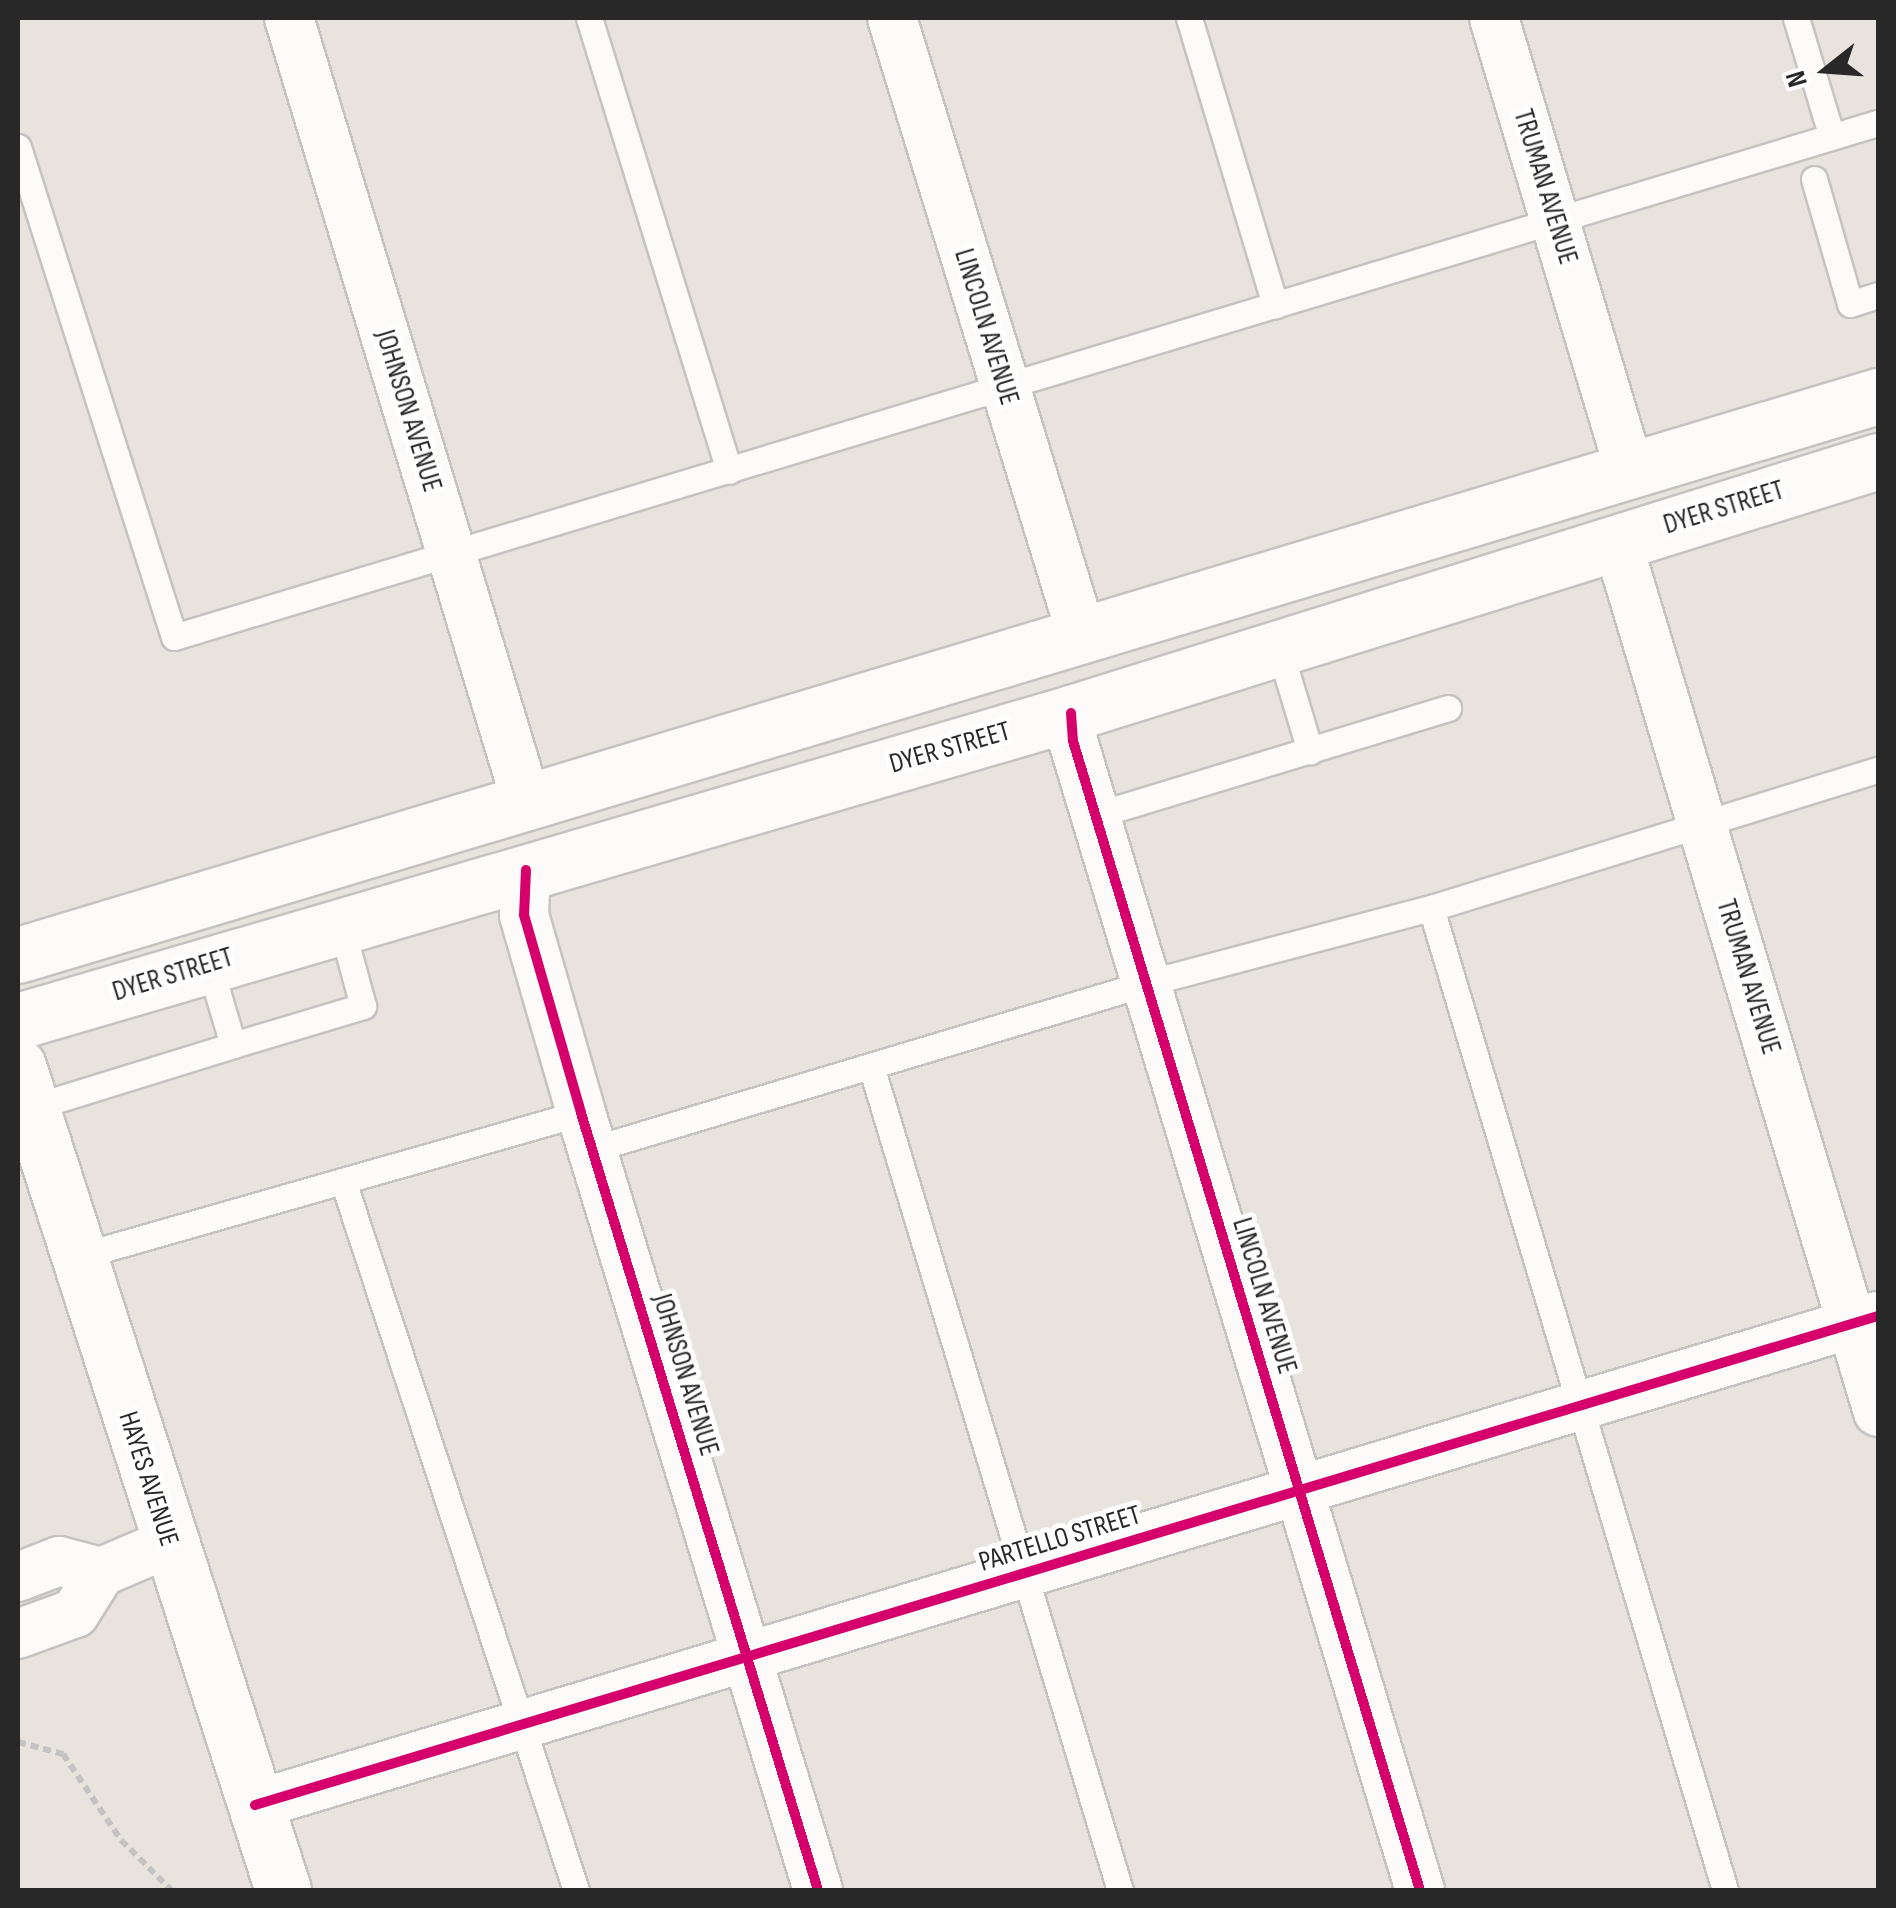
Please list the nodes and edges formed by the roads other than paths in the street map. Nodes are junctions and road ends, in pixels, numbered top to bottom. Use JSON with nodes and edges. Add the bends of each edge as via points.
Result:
{"nodes":[{"id":1,"x":289,"y":18,"type":"edge"},
{"id":2,"x":589,"y":18,"type":"edge"},
{"id":3,"x":892,"y":18,"type":"edge"},
{"id":4,"x":1189,"y":18,"type":"edge"},
{"id":5,"x":1494,"y":18,"type":"edge"},
{"id":6,"x":1796,"y":18,"type":"edge"},
{"id":7,"x":1878,"y":123,"type":"edge"},
{"id":8,"x":1832,"y":137,"type":"junction"},
{"id":9,"x":18,"y":147,"type":"edge"},
{"id":10,"x":1814,"y":178,"type":"dead end"},
{"id":11,"x":1555,"y":220,"type":"junction"},
{"id":12,"x":1878,"y":295,"type":"edge"},
{"id":13,"x":1275,"y":305,"type":"junction"},
{"id":14,"x":1004,"y":386,"type":"junction"},
{"id":15,"x":1878,"y":396,"type":"edge"},
{"id":16,"x":1690,"y":454,"type":"junction"},
{"id":17,"x":1878,"y":460,"type":"edge"},
{"id":18,"x":730,"y":471,"type":"junction"},
{"id":19,"x":1630,"y":471,"type":"junction"},
{"id":20,"x":1617,"y":541,"type":"junction"},
{"id":21,"x":451,"y":556,"type":"junction"},
{"id":22,"x":1082,"y":636,"type":"junction"},
{"id":23,"x":1279,"y":648,"type":"junction"},
{"id":24,"x":1448,"y":708,"type":"dead end"},
{"id":25,"x":1071,"y":713,"type":"junction"},
{"id":26,"x":1310,"y":751,"type":"junction"},
{"id":27,"x":1878,"y":770,"type":"edge"},
{"id":28,"x":760,"y":802,"type":"junction"},
{"id":29,"x":527,"y":804,"type":"junction"},
{"id":30,"x":1096,"y":816,"type":"junction"},
{"id":31,"x":1702,"y":824,"type":"junction"},
{"id":32,"x":526,"y":870,"type":"junction"},
{"id":33,"x":1431,"y":908,"type":"junction"},
{"id":34,"x":341,"y":925,"type":"junction"},
{"id":35,"x":18,"y":954,"type":"edge"},
{"id":36,"x":209,"y":964,"type":"junction"},
{"id":37,"x":1147,"y":984,"type":"junction"},
{"id":38,"x":18,"y":1021,"type":"edge"},
{"id":39,"x":232,"y":1046,"type":"junction"},
{"id":40,"x":871,"y":1066,"type":"junction"},
{"id":41,"x":24,"y":1087,"type":"edge"},
{"id":42,"x":587,"y":1131,"type":"junction"},
{"id":43,"x":342,"y":1181,"type":"junction"},
{"id":44,"x":76,"y":1257,"type":"junction"},
{"id":45,"x":1865,"y":1320,"type":"edge"},
{"id":46,"x":1580,"y":1406,"type":"junction"},
{"id":47,"x":1878,"y":1412,"type":"edge"},
{"id":48,"x":1299,"y":1490,"type":"junction"},
{"id":49,"x":169,"y":1542,"type":"junction"},
{"id":50,"x":101,"y":1572,"type":"junction"},
{"id":51,"x":1024,"y":1573,"type":"junction"},
{"id":52,"x":18,"y":1577,"type":"edge"},
{"id":53,"x":18,"y":1634,"type":"edge"},
{"id":54,"x":748,"y":1656,"type":"junction"},
{"id":55,"x":522,"y":1725,"type":"junction"},
{"id":56,"x":254,"y":1806,"type":"junction"},
{"id":57,"x":283,"y":1890,"type":"edge"},
{"id":58,"x":576,"y":1890,"type":"edge"},
{"id":59,"x":818,"y":1890,"type":"edge"},
{"id":60,"x":1120,"y":1890,"type":"edge"},
{"id":61,"x":1420,"y":1890,"type":"edge"},
{"id":62,"x":1725,"y":1890,"type":"edge"}],
"edges":[{"from":1,"to":21,"type":"street","name":"JOHNSON AVENUE"},
{"from":2,"to":18,"type":"lane"},
{"from":3,"to":14,"type":"street","name":"LINCOLN AVENUE"},
{"from":4,"to":13,"type":"lane"},
{"from":5,"to":11,"type":"street","name":"TRUMAN AVENUE"},
{"from":6,"to":8,"type":"lane"},
{"from":7,"to":8,"type":"lane"},
{"from":8,"to":11,"type":"lane"},
{"from":9,"to":21,"type":"lane","via":[[174,638]]},
{"from":10,"to":12,"type":"lane","via":[[1850,304]]},
{"from":11,"to":13,"type":"lane"},
{"from":11,"to":19,"type":"street","name":"TRUMAN AVENUE"},
{"from":13,"to":14,"type":"lane"},
{"from":14,"to":18,"type":"lane"},
{"from":14,"to":22,"type":"street","name":"LINCOLN AVENUE"},
{"from":15,"to":16,"type":"main road"},
{"from":16,"to":19,"type":"main road"},
{"from":16,"to":20,"type":"main road","via":[[1668,491],[1607,510]]},
{"from":17,"to":20,"type":"main road","name":"DYER STREET"},
{"from":18,"to":21,"type":"lane"},
{"from":19,"to":22,"type":"main road"},
{"from":20,"to":23,"type":"main road","name":"DYER STREET"},
{"from":20,"to":31,"type":"street","name":"TRUMAN AVENUE"},
{"from":21,"to":29,"type":"street","name":"JOHNSON AVENUE"},
{"from":22,"to":28,"type":"main road","via":[[1081,658],[1070,674],[902,727],[805,769]]},
{"from":22,"to":29,"type":"main road"},
{"from":23,"to":25,"type":"main road","name":"DYER STREET"},
{"from":23,"to":26,"type":"lane"},
{"from":24,"to":26,"type":"lane"},
{"from":25,"to":28,"type":"main road","name":"DYER STREET"},
{"from":25,"to":30,"type":"street","name":"LINCOLN AVENUE"},
{"from":26,"to":30,"type":"lane"},
{"from":27,"to":31,"type":"lane"},
{"from":28,"to":32,"type":"main road","name":"DYER STREET"},
{"from":29,"to":35,"type":"main road"},
{"from":30,"to":37,"type":"street","name":"LINCOLN AVENUE"},
{"from":31,"to":33,"type":"lane"},
{"from":31,"to":45,"type":"street","name":"TRUMAN AVENUE"},
{"from":32,"to":34,"type":"main road","name":"DYER STREET"},
{"from":32,"to":42,"type":"street","name":"JOHNSON AVENUE","via":[[524,915]]},
{"from":33,"to":37,"type":"lane"},
{"from":33,"to":46,"type":"lane"},
{"from":34,"to":36,"type":"main road","name":"DYER STREET"},
{"from":34,"to":39,"type":"lane","via":[[364,1006]]},
{"from":36,"to":38,"type":"main road","name":"DYER STREET"},
{"from":36,"to":39,"type":"lane"},
{"from":37,"to":40,"type":"lane"},
{"from":37,"to":48,"type":"street","name":"LINCOLN AVENUE"},
{"from":39,"to":41,"type":"lane"},
{"from":40,"to":42,"type":"lane"},
{"from":40,"to":51,"type":"lane"},
{"from":41,"to":44,"type":"main road","name":"HAYES AVENUE"},
{"from":42,"to":43,"type":"lane"},
{"from":42,"to":54,"type":"street","name":"JOHNSON AVENUE"},
{"from":43,"to":44,"type":"lane"},
{"from":43,"to":55,"type":"lane"},
{"from":44,"to":49,"type":"main road","name":"HAYES AVENUE"},
{"from":45,"to":46,"type":"street","name":"PARTELLO STREET"},
{"from":45,"to":47,"type":"street","name":"TRUMAN AVENUE"},
{"from":46,"to":48,"type":"street","name":"PARTELLO STREET"},
{"from":46,"to":62,"type":"lane"},
{"from":48,"to":51,"type":"street","name":"PARTELLO STREET"},
{"from":48,"to":61,"type":"street","name":"LINCOLN AVENUE"},
{"from":49,"to":50,"type":"street"},
{"from":49,"to":56,"type":"main road","name":"HAYES AVENUE"},
{"from":50,"to":52,"type":"street","via":[[58,1562]]},
{"from":50,"to":53,"type":"street","via":[[75,1613]]},
{"from":51,"to":54,"type":"street","name":"PARTELLO STREET"},
{"from":51,"to":60,"type":"lane"},
{"from":54,"to":55,"type":"street","name":"PARTELLO STREET"},
{"from":54,"to":59,"type":"street","name":"JOHNSON AVENUE"},
{"from":55,"to":56,"type":"street","name":"PARTELLO STREET"},
{"from":55,"to":58,"type":"lane"},
{"from":56,"to":57,"type":"main road","name":"HAYES AVENUE"}]}
